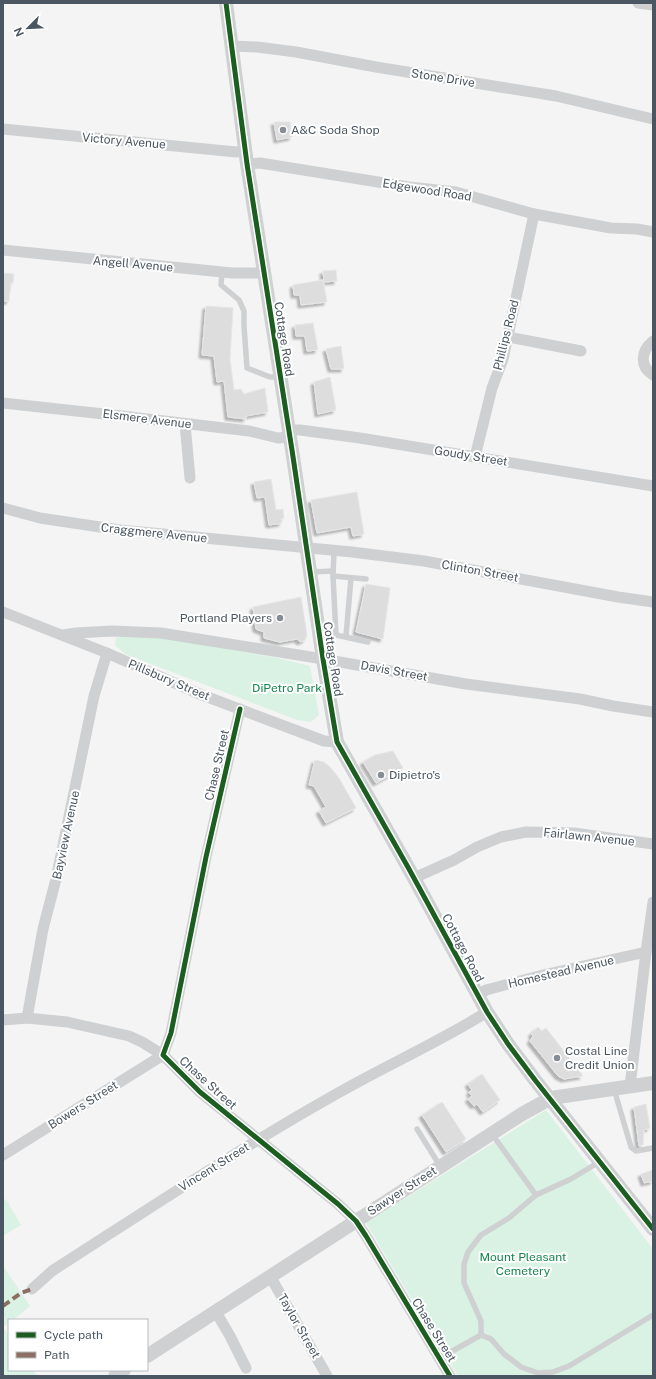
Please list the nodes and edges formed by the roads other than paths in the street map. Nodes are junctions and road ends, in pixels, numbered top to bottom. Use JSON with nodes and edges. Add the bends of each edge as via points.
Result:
{"nodes":[{"id":1,"x":226,"y":3,"type":"edge"},
{"id":2,"x":638,"y":3,"type":"edge"},
{"id":3,"x":653,"y":5,"type":"edge"},
{"id":4,"x":232,"y":46,"type":"junction"},
{"id":5,"x":653,"y":119,"type":"edge"},
{"id":6,"x":3,"y":129,"type":"edge"},
{"id":7,"x":246,"y":158,"type":"junction"},
{"id":8,"x":534,"y":214,"type":"junction"},
{"id":9,"x":653,"y":232,"type":"edge"},
{"id":10,"x":3,"y":250,"type":"edge"},
{"id":11,"x":222,"y":272,"type":"junction"},
{"id":12,"x":264,"y":273,"type":"junction"},
{"id":13,"x":508,"y":337,"type":"junction"},
{"id":14,"x":653,"y":341,"type":"edge"},
{"id":15,"x":580,"y":351,"type":"dead end"},
{"id":16,"x":653,"y":375,"type":"edge"},
{"id":17,"x":280,"y":377,"type":"junction"},
{"id":18,"x":3,"y":403,"type":"edge"},
{"id":19,"x":185,"y":424,"type":"junction"},
{"id":20,"x":289,"y":433,"type":"junction"},
{"id":21,"x":475,"y":456,"type":"junction"},
{"id":22,"x":190,"y":478,"type":"dead end"},
{"id":23,"x":653,"y":486,"type":"edge"},
{"id":24,"x":3,"y":508,"type":"edge"},
{"id":25,"x":307,"y":549,"type":"junction"},
{"id":26,"x":334,"y":551,"type":"junction"},
{"id":27,"x":310,"y":572,"type":"junction"},
{"id":28,"x":333,"y":574,"type":"junction"},
{"id":29,"x":351,"y":578,"type":"junction"},
{"id":30,"x":366,"y":580,"type":"dead end"},
{"id":31,"x":653,"y":602,"type":"edge"},
{"id":32,"x":3,"y":612,"type":"edge"},
{"id":33,"x":319,"y":633,"type":"junction"},
{"id":34,"x":336,"y":634,"type":"junction"},
{"id":35,"x":63,"y":635,"type":"junction"},
{"id":36,"x":346,"y":636,"type":"junction"},
{"id":37,"x":368,"y":642,"type":"dead end"},
{"id":38,"x":107,"y":653,"type":"junction"},
{"id":39,"x":323,"y":659,"type":"junction"},
{"id":40,"x":240,"y":709,"type":"junction"},
{"id":41,"x":653,"y":712,"type":"edge"},
{"id":42,"x":337,"y":742,"type":"junction"},
{"id":43,"x":653,"y":844,"type":"edge"},
{"id":44,"x":414,"y":878,"type":"junction"},
{"id":45,"x":653,"y":902,"type":"edge"},
{"id":46,"x":646,"y":952,"type":"junction"},
{"id":47,"x":478,"y":996,"type":"junction"},
{"id":48,"x":487,"y":1012,"type":"junction"},
{"id":49,"x":27,"y":1018,"type":"junction"},
{"id":50,"x":3,"y":1020,"type":"edge"},
{"id":51,"x":163,"y":1055,"type":"junction"},
{"id":52,"x":653,"y":1083,"type":"edge"},
{"id":53,"x":630,"y":1086,"type":"junction"},
{"id":54,"x":614,"y":1088,"type":"junction"},
{"id":55,"x":551,"y":1098,"type":"junction"},
{"id":56,"x":417,"y":1129,"type":"dead end"},
{"id":57,"x":491,"y":1133,"type":"junction"},
{"id":58,"x":258,"y":1139,"type":"junction"},
{"id":59,"x":653,"y":1148,"type":"edge"},
{"id":60,"x":3,"y":1155,"type":"edge"},
{"id":61,"x":599,"y":1162,"type":"junction"},
{"id":62,"x":440,"y":1166,"type":"junction"},
{"id":63,"x":536,"y":1195,"type":"junction"},
{"id":64,"x":356,"y":1221,"type":"junction"},
{"id":65,"x":653,"y":1229,"type":"edge"},
{"id":66,"x":270,"y":1276,"type":"junction"},
{"id":67,"x":32,"y":1289,"type":"dead end"},
{"id":68,"x":216,"y":1312,"type":"junction"},
{"id":69,"x":653,"y":1315,"type":"edge"},
{"id":70,"x":481,"y":1335,"type":"junction"},
{"id":71,"x":148,"y":1355,"type":"edge"},
{"id":72,"x":440,"y":1358,"type":"junction"},
{"id":73,"x":246,"y":1368,"type":"dead end"},
{"id":74,"x":327,"y":1376,"type":"edge"},
{"id":75,"x":450,"y":1376,"type":"edge"}],
"edges":[{"from":1,"to":4,"type":"street","name":"Cottage Road"},
{"from":2,"to":3,"type":"street"},
{"from":4,"to":5,"type":"street","name":"Stone Drive","via":[[257,46],[296,52],[556,96]]},
{"from":4,"to":7,"type":"street","name":"Cottage Road"},
{"from":6,"to":7,"type":"street","name":"Victory Avenue"},
{"from":7,"to":8,"type":"street","name":"Edgewood Road","via":[[401,186],[456,192]]},
{"from":7,"to":12,"type":"street","name":"Cottage Road"},
{"from":8,"to":9,"type":"street","name":"Edgewood Road","via":[[611,228]]},
{"from":8,"to":13,"type":"street","name":"Phillips Road"},
{"from":10,"to":11,"type":"street","name":"Angell Avenue"},
{"from":11,"to":12,"type":"street","name":"Angell Avenue"},
{"from":11,"to":17,"type":"lane","via":[[221,285],[239,300],[244,311],[247,368],[270,377]]},
{"from":12,"to":17,"type":"street","name":"Cottage Road"},
{"from":13,"to":15,"type":"street"},
{"from":13,"to":21,"type":"street","name":"Phillips Road"},
{"from":14,"to":16,"type":"street","via":[[643,356],[645,368]]},
{"from":17,"to":20,"type":"street","name":"Cottage Road"},
{"from":18,"to":19,"type":"street","name":"Elsmere Avenue"},
{"from":19,"to":20,"type":"street","name":"Elsmere Avenue","via":[[248,431],[278,438]]},
{"from":19,"to":22,"type":"street"},
{"from":20,"to":21,"type":"street","name":"Goudy Street","via":[[300,430]]},
{"from":20,"to":25,"type":"street","name":"Cottage Road"},
{"from":21,"to":23,"type":"street","name":"Goudy Street"},
{"from":24,"to":25,"type":"street","name":"Craggmere Avenue","via":[[40,518],[120,530]]},
{"from":25,"to":26,"type":"street","name":"Clinton Street"},
{"from":25,"to":27,"type":"street","name":"Cottage Road"},
{"from":26,"to":28,"type":"lane"},
{"from":26,"to":31,"type":"street","name":"Clinton Street","via":[[424,562]]},
{"from":27,"to":28,"type":"lane"},
{"from":27,"to":33,"type":"street","name":"Cottage Road"},
{"from":28,"to":29,"type":"lane"},
{"from":28,"to":34,"type":"lane"},
{"from":29,"to":30,"type":"lane"},
{"from":29,"to":36,"type":"lane"},
{"from":32,"to":35,"type":"street","name":"Pillsbury Street"},
{"from":33,"to":34,"type":"lane"},
{"from":33,"to":39,"type":"street","name":"Cottage Road"},
{"from":34,"to":36,"type":"lane"},
{"from":35,"to":38,"type":"street","name":"Pillsbury Street"},
{"from":35,"to":39,"type":"street","name":"Davis Street","via":[[112,631],[160,633]]},
{"from":36,"to":37,"type":"lane"},
{"from":38,"to":40,"type":"street","name":"Pillsbury Street"},
{"from":38,"to":49,"type":"street","name":"Bayview Avenue","via":[[94,696],[56,879],[43,929]]},
{"from":39,"to":41,"type":"street","name":"Davis Street","via":[[466,684],[580,699]]},
{"from":39,"to":42,"type":"street","name":"Cottage Road"},
{"from":40,"to":42,"type":"street","name":"Pillsbury Street","via":[[324,741]]},
{"from":40,"to":51,"type":"street","name":"Chase Street","via":[[206,857],[171,1033]]},
{"from":42,"to":44,"type":"street","name":"Cottage Road"},
{"from":43,"to":44,"type":"street","name":"Fairlawn Avenue","via":[[574,833],[526,832],[483,844]]},
{"from":44,"to":47,"type":"street","name":"Cottage Road"},
{"from":45,"to":46,"type":"street"},
{"from":46,"to":47,"type":"street","name":"Homestead Avenue","via":[[486,990]]},
{"from":46,"to":53,"type":"street"},
{"from":47,"to":48,"type":"street","name":"Cottage Road"},
{"from":48,"to":55,"type":"street","name":"Cottage Road","via":[[508,1044]]},
{"from":48,"to":58,"type":"street","name":"Vincent Street"},
{"from":49,"to":50,"type":"street"},
{"from":49,"to":51,"type":"street","via":[[67,1022],[129,1036]]},
{"from":51,"to":58,"type":"street","name":"Chase Street","via":[[200,1092]]},
{"from":51,"to":60,"type":"street","name":"Bowers Street"},
{"from":52,"to":53,"type":"street","name":"Sawyer Street"},
{"from":53,"to":54,"type":"street","name":"Sawyer Street"},
{"from":54,"to":55,"type":"street","name":"Sawyer Street"},
{"from":54,"to":59,"type":"lane","via":[[631,1146],[636,1150]]},
{"from":55,"to":57,"type":"street","name":"Sawyer Street"},
{"from":55,"to":61,"type":"street","name":"Cottage Road"},
{"from":56,"to":62,"type":"lane"},
{"from":57,"to":62,"type":"street","name":"Sawyer Street"},
{"from":57,"to":63,"type":"lane"},
{"from":58,"to":64,"type":"street","name":"Chase Street"},
{"from":58,"to":67,"type":"street","name":"Vincent Street","via":[[59,1266]]},
{"from":61,"to":63,"type":"lane","via":[[571,1179]]},
{"from":61,"to":65,"type":"street","name":"Cottage Road"},
{"from":62,"to":64,"type":"street","name":"Sawyer Street"},
{"from":63,"to":70,"type":"lane","via":[[509,1218],[481,1235],[468,1252],[464,1264],[464,1283],[481,1321]]},
{"from":64,"to":66,"type":"street","name":"Sawyer Street"},
{"from":64,"to":72,"type":"street","name":"Chase Street"},
{"from":66,"to":68,"type":"street","name":"Sawyer Street"},
{"from":66,"to":74,"type":"street","name":"Taylor Street"},
{"from":68,"to":71,"type":"street","name":"Sawyer Street"},
{"from":68,"to":73,"type":"street"},
{"from":69,"to":70,"type":"lane","via":[[569,1366],[553,1372],[538,1373],[521,1367],[504,1354],[491,1339]]},
{"from":70,"to":72,"type":"lane"},
{"from":72,"to":75,"type":"street","name":"Chase Street"}]}
